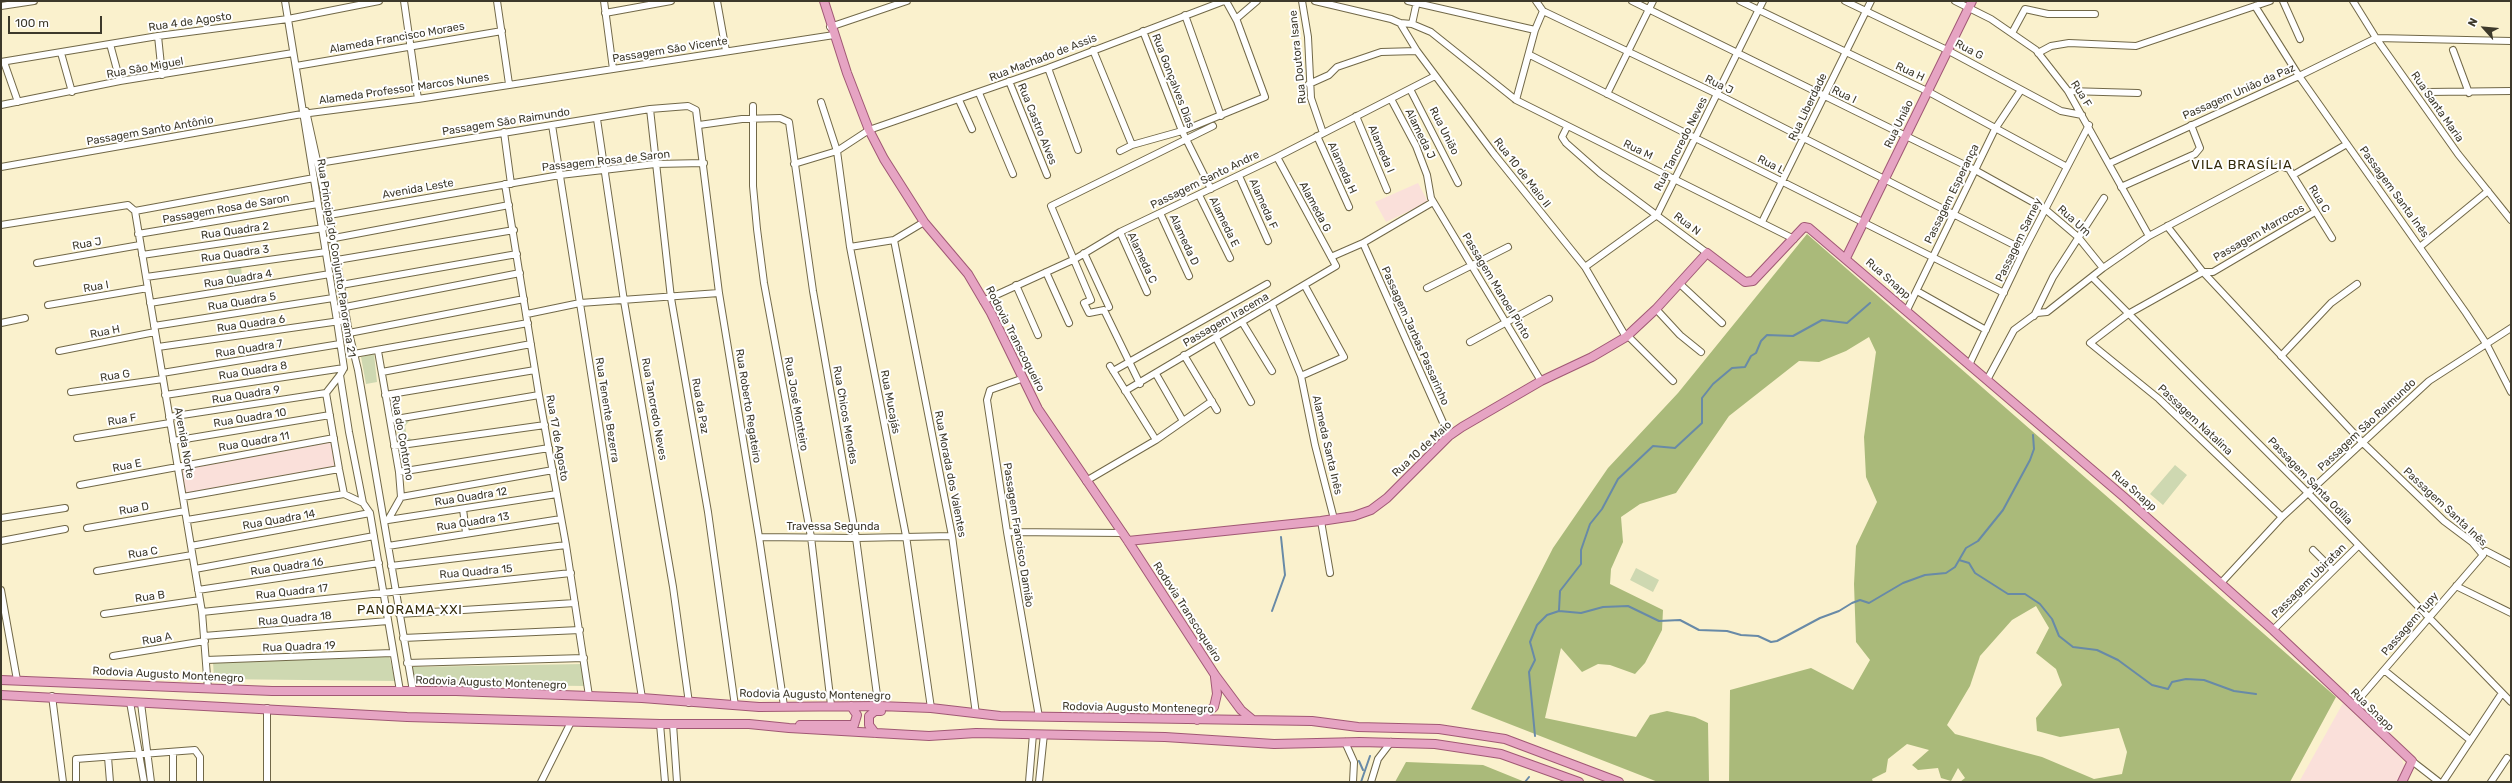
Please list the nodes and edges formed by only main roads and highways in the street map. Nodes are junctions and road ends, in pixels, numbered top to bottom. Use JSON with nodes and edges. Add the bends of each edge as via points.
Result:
{"nodes":[{"id":1,"x":824,"y":1,"type":"edge"},
{"id":2,"x":1971,"y":4,"type":"edge"},
{"id":3,"x":1805,"y":227,"type":"joint"},
{"id":4,"x":1707,"y":253,"type":"joint"},
{"id":5,"x":1846,"y":258,"type":"junction"},
{"id":6,"x":1128,"y":541,"type":"junction"},
{"id":7,"x":1214,"y":675,"type":"junction"},
{"id":8,"x":1,"y":680,"type":"edge"},
{"id":9,"x":1,"y":695,"type":"edge"},
{"id":10,"x":851,"y":706,"type":"junction"},
{"id":11,"x":879,"y":709,"type":"junction"},
{"id":12,"x":1253,"y":720,"type":"junction"},
{"id":13,"x":1196,"y":721,"type":"junction"},
{"id":14,"x":789,"y":728,"type":"junction"},
{"id":15,"x":875,"y":733,"type":"junction"},
{"id":16,"x":1579,"y":782,"type":"edge"},
{"id":17,"x":1619,"y":782,"type":"edge"},
{"id":18,"x":2402,"y":782,"type":"edge"}],
"edges":[{"from":1,"to":6,"type":"main road","name":"Rodovia Transcoqueiro","via":[[832,31],[869,130],[924,222],[968,274],[991,313],[1021,379],[1038,409]]},
{"from":2,"to":5,"type":"main road","name":"Rua União"},
{"from":3,"to":4,"type":"main road","name":"Rua N","via":[[1753,281],[1745,282]]},
{"from":3,"to":5,"type":"main road","name":"Rua Snapp"},
{"from":4,"to":6,"type":"main road","name":"Rua 10 de Maio","via":[[1656,309],[1627,336],[1592,357],[1503,402],[1449,436],[1387,498],[1371,510],[1322,521]]},
{"from":5,"to":18,"type":"main road","name":"Rua Snapp","via":[[2273,630],[2412,761]]},
{"from":6,"to":7,"type":"main road","name":"Rodovia Transcoqueiro"},
{"from":7,"to":12,"type":"main road","name":"Rodovia Transcoqueiro","via":[[1241,710]]},
{"from":7,"to":13,"type":"main road","name":"Rodovia Transcoqueiro","via":[[1217,694],[1214,707]]},
{"from":8,"to":10,"type":"main road","name":"Rodovia Augusto Montenegro","via":[[208,689],[589,696],[735,706]]},
{"from":9,"to":14,"type":"main road","via":[[407,717],[749,724]]},
{"from":10,"to":11,"type":"main road","name":"Rodovia Augusto Montenegro"},
{"from":10,"to":14,"type":"main road","via":[[856,715],[854,725],[804,724]]},
{"from":11,"to":13,"type":"main road","name":"Rodovia Augusto Montenegro","via":[[921,713],[931,708],[976,714]]},
{"from":11,"to":15,"type":"main road","via":[[872,712],[869,717],[871,729]]},
{"from":12,"to":13,"type":"main road","name":"Rodovia Augusto Montenegro"},
{"from":12,"to":17,"type":"main road","name":"Rodovia Augusto Montenegro","via":[[1439,729],[1489,736],[1553,755]]},
{"from":14,"to":15,"type":"main road"},
{"from":15,"to":16,"type":"main road","via":[[929,736],[976,733],[1165,736],[1274,744],[1435,744],[1501,754]]}]}
